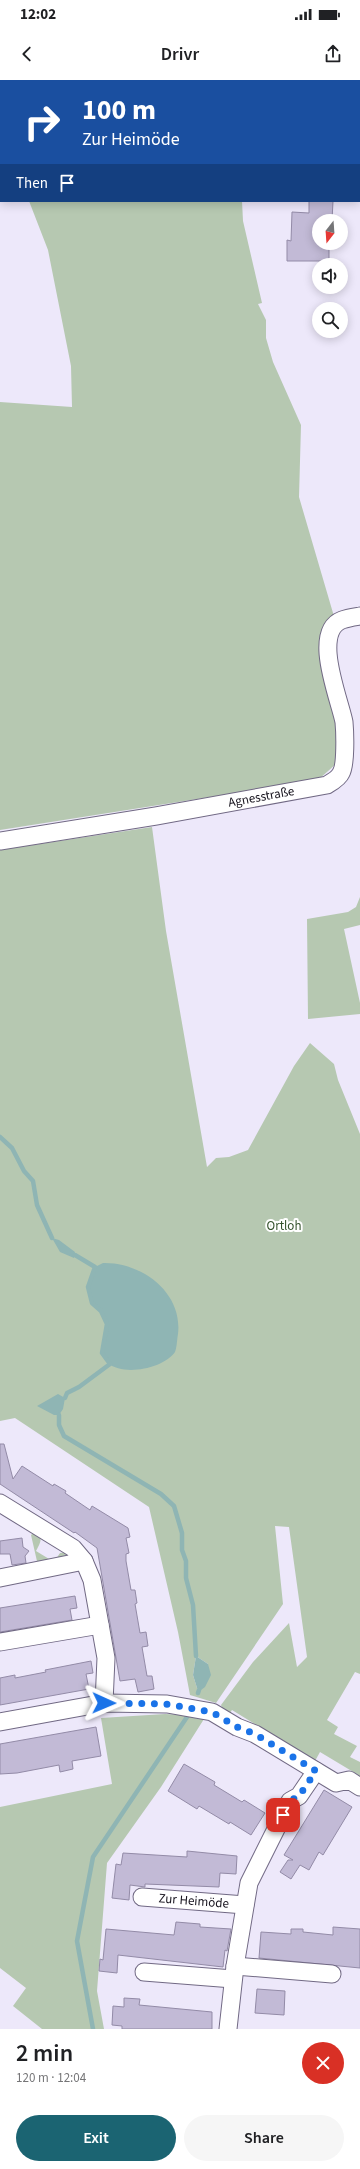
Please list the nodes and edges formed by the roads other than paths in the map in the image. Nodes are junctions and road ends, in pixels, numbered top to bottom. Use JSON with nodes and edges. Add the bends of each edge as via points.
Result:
{"nodes":[{"id":1,"x":360,"y":616,"type":"edge"},
{"id":2,"x":0,"y":841,"type":"edge"},
{"id":3,"x":0,"y":1503,"type":"edge"},
{"id":4,"x":84,"y":1561,"type":"junction"},
{"id":5,"x":0,"y":1578,"type":"edge"},
{"id":6,"x":100,"y":1624,"type":"junction"},
{"id":7,"x":0,"y":1642,"type":"edge"},
{"id":8,"x":104,"y":1703,"type":"junction"},
{"id":9,"x":0,"y":1722,"type":"edge"},
{"id":10,"x":316,"y":1771,"type":"junction"},
{"id":11,"x":360,"y":1787,"type":"edge"},
{"id":12,"x":142,"y":1897,"type":"dead end"},
{"id":13,"x":245,"y":1905,"type":"junction"},
{"id":14,"x":144,"y":1972,"type":"dead end"},
{"id":15,"x":234,"y":1972,"type":"junction"},
{"id":16,"x":332,"y":1974,"type":"dead end"},
{"id":17,"x":228,"y":2029,"type":"edge"}],
"edges":[{"from":1,"to":2,"type":"street","name":"Agnesstraße","via":[[341,620],[332,629],[328,641],[328,662],[344,723],[344,766],[340,775],[327,785]]},
{"from":3,"to":4,"type":"street","via":[[73,1548]]},
{"from":4,"to":5,"type":"street"},
{"from":4,"to":6,"type":"street","via":[[92,1580]]},
{"from":6,"to":7,"type":"street"},
{"from":6,"to":8,"type":"street","via":[[106,1658]]},
{"from":8,"to":9,"type":"street"},
{"from":8,"to":10,"type":"street","via":[[166,1704],[212,1712],[255,1734]]},
{"from":10,"to":11,"type":"street","via":[[336,1783],[349,1780]]},
{"from":10,"to":13,"type":"street","name":"Zur Heimöde","via":[[299,1796],[290,1801],[249,1883]]},
{"from":12,"to":13,"type":"street","name":"Zur Heimöde"},
{"from":13,"to":15,"type":"street","name":"Zur Heimöde"},
{"from":14,"to":15,"type":"street"},
{"from":15,"to":16,"type":"street"},
{"from":15,"to":17,"type":"street","name":"Zur Heimöde"}]}
